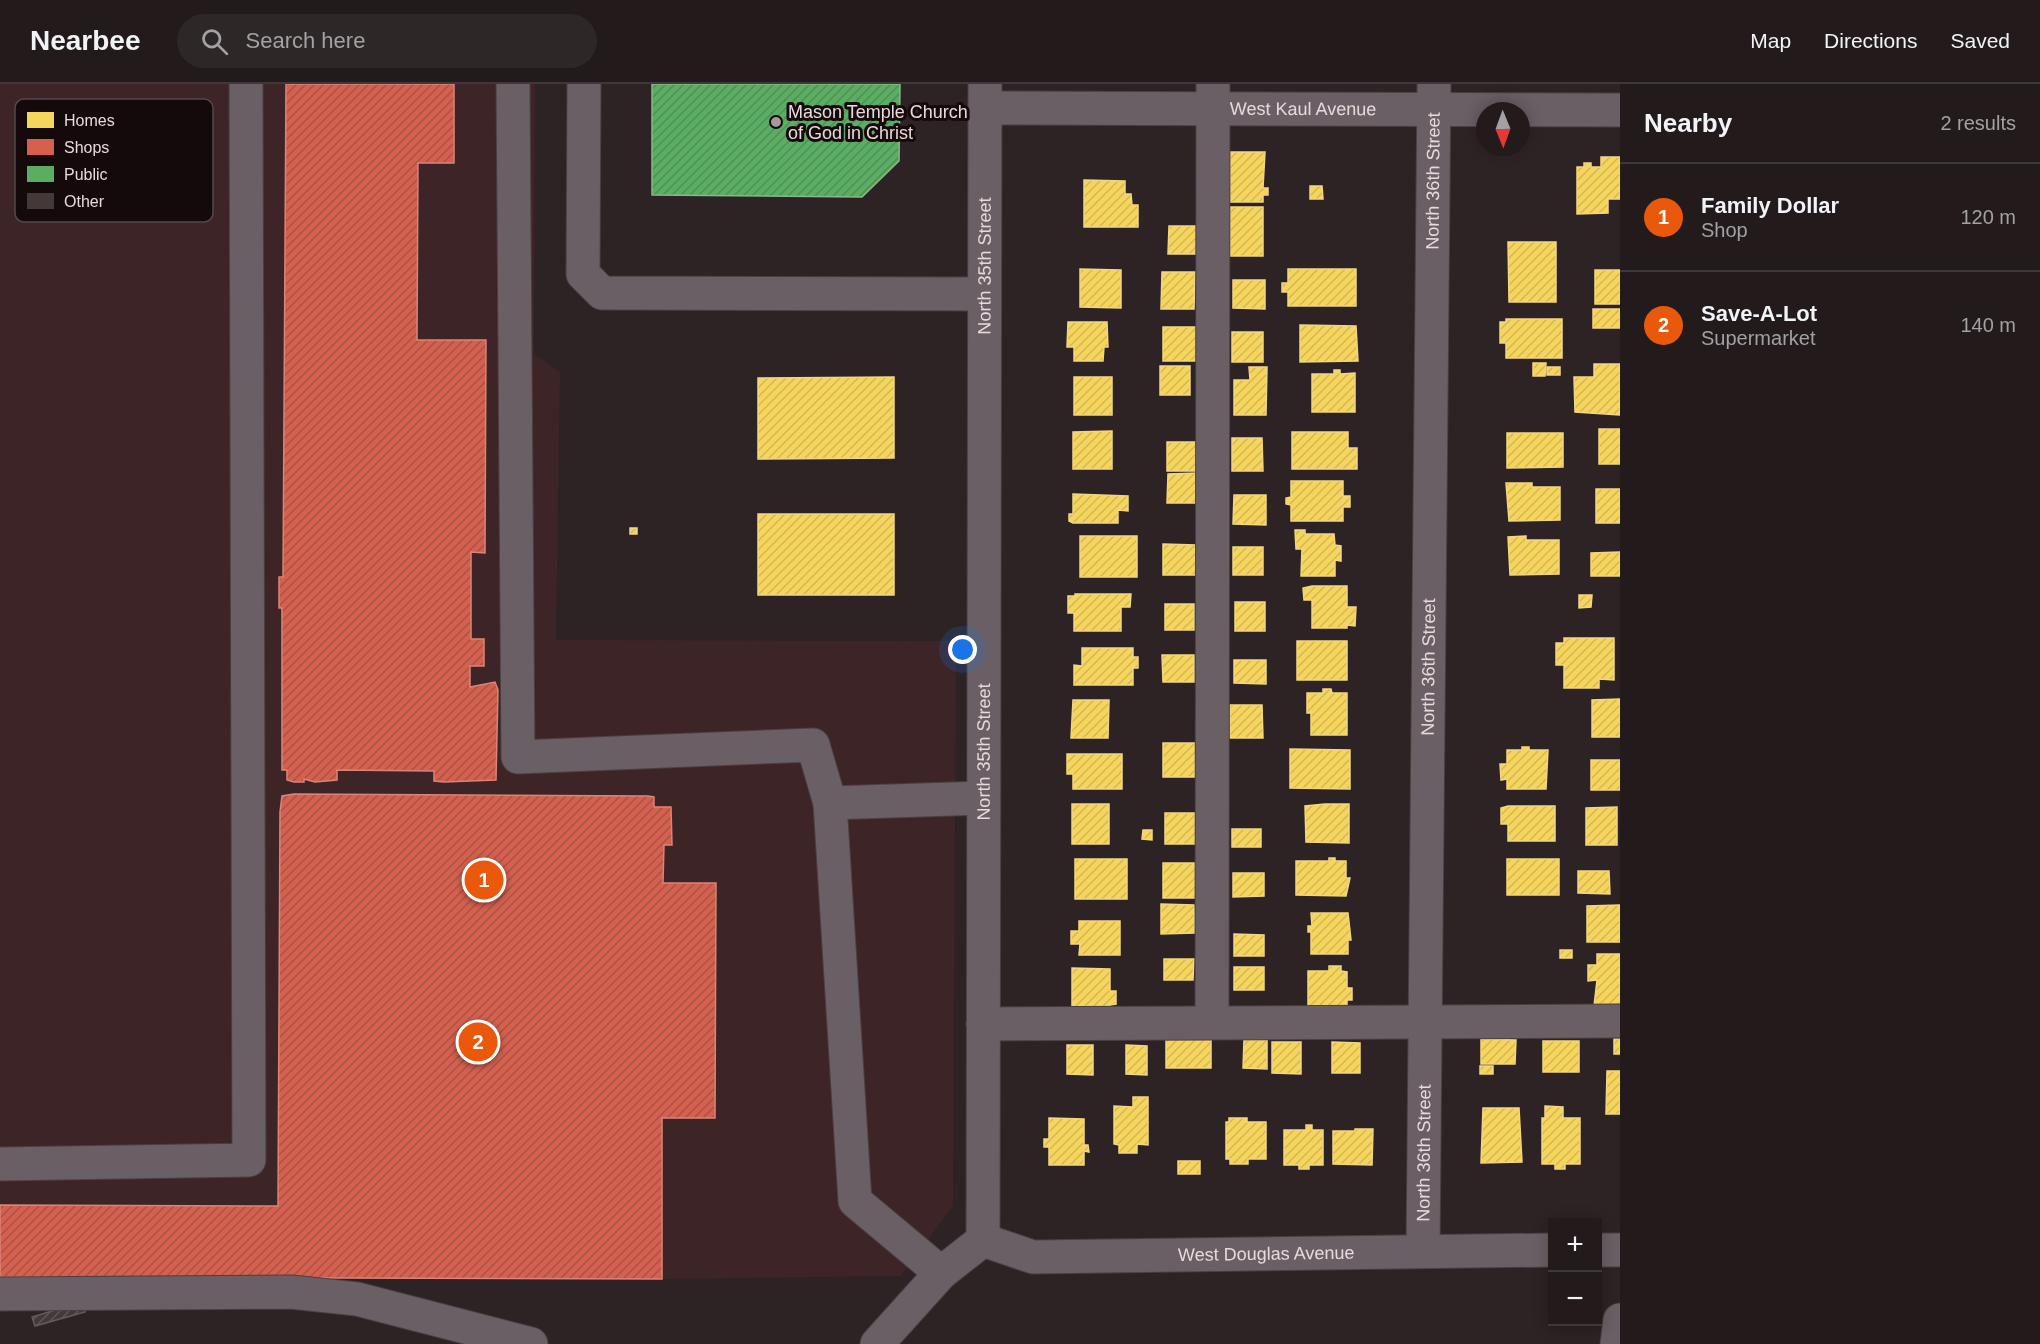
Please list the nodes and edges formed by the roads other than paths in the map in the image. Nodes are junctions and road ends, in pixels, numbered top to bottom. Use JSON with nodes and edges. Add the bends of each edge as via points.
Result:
{"nodes":[{"id":1,"x":246,"y":84,"type":"edge"},
{"id":2,"x":513,"y":84,"type":"edge"},
{"id":3,"x":584,"y":84,"type":"edge"},
{"id":4,"x":985,"y":96,"type":"edge"},
{"id":5,"x":1213,"y":97,"type":"edge"},
{"id":6,"x":1434,"y":98,"type":"edge"},
{"id":7,"x":1620,"y":110,"type":"edge"},
{"id":8,"x":984,"y":294,"type":"junction"},
{"id":9,"x":983,"y":798,"type":"junction"},
{"id":10,"x":830,"y":803,"type":"junction"},
{"id":11,"x":1426,"y":1021,"type":"junction"},
{"id":12,"x":1620,"y":1021,"type":"edge"},
{"id":13,"x":1212,"y":1022,"type":"junction"},
{"id":14,"x":983,"y":1024,"type":"junction"},
{"id":15,"x":0,"y":1164,"type":"edge"},
{"id":16,"x":983,"y":1240,"type":"junction"},
{"id":17,"x":1548,"y":1250,"type":"edge"},
{"id":18,"x":1602,"y":1250,"type":"edge"},
{"id":19,"x":1620,"y":1250,"type":"edge"},
{"id":20,"x":1424,"y":1251,"type":"junction"},
{"id":21,"x":940,"y":1273,"type":"junction"},
{"id":22,"x":0,"y":1294,"type":"edge"},
{"id":23,"x":1620,"y":1320,"type":"edge"},
{"id":24,"x":531,"y":1344,"type":"edge"},
{"id":25,"x":877,"y":1344,"type":"edge"},
{"id":26,"x":1617,"y":1344,"type":"edge"}],
"edges":[{"from":1,"to":15,"type":"street","via":[[249,1160]]},
{"from":2,"to":10,"type":"street","via":[[518,757],[813,745]]},
{"from":3,"to":8,"type":"street","via":[[583,274],[602,293]]},
{"from":4,"to":5,"type":"street","name":"West Kaul Avenue"},
{"from":4,"to":8,"type":"street","name":"North 35th Street"},
{"from":5,"to":6,"type":"street","name":"West Kaul Avenue"},
{"from":5,"to":13,"type":"street"},
{"from":6,"to":7,"type":"street","name":"West Kaul Avenue"},
{"from":6,"to":11,"type":"street","name":"North 36th Street"},
{"from":8,"to":9,"type":"street","name":"North 35th Street"},
{"from":9,"to":10,"type":"street"},
{"from":9,"to":14,"type":"street","name":"North 35th Street"},
{"from":10,"to":21,"type":"street","via":[[855,1201]]},
{"from":11,"to":12,"type":"street"},
{"from":11,"to":13,"type":"street"},
{"from":11,"to":20,"type":"street","name":"North 36th Street"},
{"from":13,"to":14,"type":"street"},
{"from":14,"to":16,"type":"street","name":"North 35th Street"},
{"from":16,"to":20,"type":"street","name":"West Douglas Avenue","via":[[1033,1257]]},
{"from":16,"to":21,"type":"street"},
{"from":17,"to":20,"type":"street","name":"West Douglas Avenue"},
{"from":18,"to":19,"type":"street"},
{"from":21,"to":25,"type":"street"},
{"from":22,"to":24,"type":"street","via":[[291,1292],[357,1299]]},
{"from":23,"to":26,"type":"street"}]}
